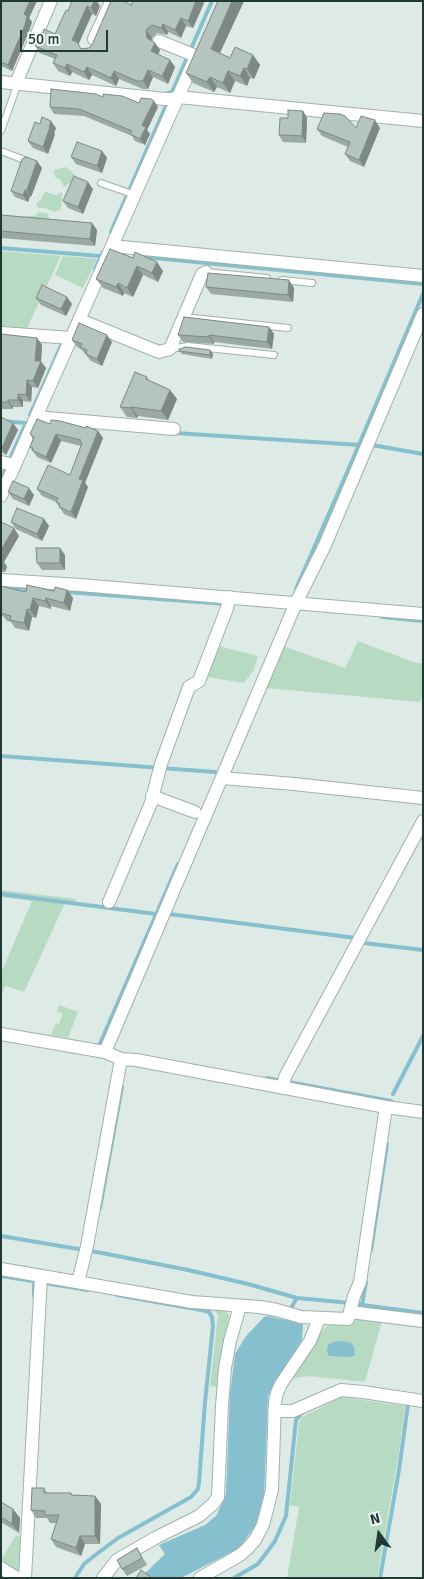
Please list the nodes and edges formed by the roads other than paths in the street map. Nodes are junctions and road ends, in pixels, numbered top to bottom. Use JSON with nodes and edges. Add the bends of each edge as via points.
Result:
{"nodes":[{"id":1,"x":50,"y":1,"type":"edge"},
{"id":2,"x":110,"y":1,"type":"edge"},
{"id":3,"x":159,"y":41,"type":"dead end"},
{"id":4,"x":90,"y":49,"type":"edge"},
{"id":5,"x":18,"y":80,"type":"junction"},
{"id":6,"x":1,"y":82,"type":"edge"},
{"id":7,"x":172,"y":98,"type":"junction"},
{"id":8,"x":423,"y":121,"type":"edge"},
{"id":9,"x":1,"y":131,"type":"edge"},
{"id":10,"x":1,"y":151,"type":"edge"},
{"id":11,"x":27,"y":161,"type":"edge"},
{"id":12,"x":101,"y":183,"type":"dead end"},
{"id":13,"x":131,"y":193,"type":"junction"},
{"id":14,"x":110,"y":252,"type":"junction"},
{"id":15,"x":206,"y":272,"type":"joint"},
{"id":16,"x":423,"y":276,"type":"edge"},
{"id":17,"x":312,"y":283,"type":"dead end"},
{"id":18,"x":423,"y":314,"type":"edge"},
{"id":19,"x":184,"y":317,"type":"junction"},
{"id":20,"x":80,"y":320,"type":"junction"},
{"id":21,"x":288,"y":328,"type":"dead end"},
{"id":22,"x":1,"y":333,"type":"edge"},
{"id":23,"x":67,"y":338,"type":"junction"},
{"id":24,"x":170,"y":349,"type":"junction"},
{"id":25,"x":274,"y":355,"type":"dead end"},
{"id":26,"x":35,"y":420,"type":"junction"},
{"id":27,"x":174,"y":429,"type":"dead end"},
{"id":28,"x":8,"y":463,"type":"edge"},
{"id":29,"x":1,"y":496,"type":"edge"},
{"id":30,"x":1,"y":580,"type":"edge"},
{"id":31,"x":228,"y":602,"type":"junction"},
{"id":32,"x":296,"y":603,"type":"junction"},
{"id":33,"x":423,"y":614,"type":"edge"},
{"id":34,"x":222,"y":778,"type":"junction"},
{"id":35,"x":152,"y":796,"type":"junction"},
{"id":36,"x":423,"y":798,"type":"edge"},
{"id":37,"x":195,"y":812,"type":"dead end"},
{"id":38,"x":423,"y":821,"type":"edge"},
{"id":39,"x":109,"y":902,"type":"dead end"},
{"id":40,"x":1,"y":1034,"type":"edge"},
{"id":41,"x":105,"y":1052,"type":"junction"},
{"id":42,"x":125,"y":1060,"type":"junction"},
{"id":43,"x":284,"y":1083,"type":"junction"},
{"id":44,"x":390,"y":1107,"type":"junction"},
{"id":45,"x":423,"y":1112,"type":"edge"},
{"id":46,"x":1,"y":1269,"type":"edge"},
{"id":47,"x":40,"y":1280,"type":"junction"},
{"id":48,"x":78,"y":1282,"type":"junction"},
{"id":49,"x":240,"y":1306,"type":"junction"},
{"id":50,"x":351,"y":1306,"type":"junction"},
{"id":51,"x":319,"y":1319,"type":"junction"},
{"id":52,"x":423,"y":1321,"type":"edge"},
{"id":53,"x":423,"y":1400,"type":"edge"},
{"id":54,"x":274,"y":1411,"type":"junction"},
{"id":55,"x":1,"y":1568,"type":"edge"},
{"id":56,"x":16,"y":1578,"type":"edge"},
{"id":57,"x":26,"y":1578,"type":"edge"},
{"id":58,"x":103,"y":1578,"type":"edge"},
{"id":59,"x":200,"y":1578,"type":"edge"}],
"edges":[{"from":1,"to":5,"type":"street"},
{"from":2,"to":4,"type":"street"},
{"from":3,"to":7,"type":"street","via":[[193,52]]},
{"from":5,"to":6,"type":"street"},
{"from":5,"to":7,"type":"street"},
{"from":5,"to":9,"type":"lane"},
{"from":7,"to":8,"type":"street"},
{"from":7,"to":13,"type":"street"},
{"from":10,"to":11,"type":"lane"},
{"from":12,"to":13,"type":"lane"},
{"from":13,"to":14,"type":"street"},
{"from":14,"to":16,"type":"street"},
{"from":14,"to":20,"type":"street"},
{"from":15,"to":17,"type":"lane"},
{"from":15,"to":19,"type":"street","via":[[202,274]]},
{"from":18,"to":32,"type":"street","via":[[325,545]]},
{"from":19,"to":21,"type":"lane"},
{"from":19,"to":24,"type":"street"},
{"from":20,"to":23,"type":"street"},
{"from":20,"to":24,"type":"street","via":[[159,352]]},
{"from":22,"to":23,"type":"street"},
{"from":23,"to":26,"type":"street"},
{"from":24,"to":25,"type":"lane","via":[[188,346]]},
{"from":26,"to":27,"type":"street"},
{"from":26,"to":28,"type":"street"},
{"from":28,"to":29,"type":"street"},
{"from":30,"to":31,"type":"street"},
{"from":31,"to":32,"type":"street"},
{"from":31,"to":35,"type":"street","via":[[199,680],[189,687]]},
{"from":32,"to":33,"type":"street"},
{"from":32,"to":34,"type":"street"},
{"from":34,"to":36,"type":"street"},
{"from":34,"to":41,"type":"street"},
{"from":35,"to":37,"type":"street"},
{"from":35,"to":39,"type":"street"},
{"from":38,"to":43,"type":"street"},
{"from":40,"to":41,"type":"street"},
{"from":41,"to":42,"type":"street"},
{"from":42,"to":43,"type":"street"},
{"from":42,"to":48,"type":"street"},
{"from":43,"to":44,"type":"street"},
{"from":44,"to":45,"type":"street"},
{"from":44,"to":50,"type":"street","via":[[360,1282]]},
{"from":46,"to":47,"type":"street"},
{"from":47,"to":48,"type":"street"},
{"from":47,"to":57,"type":"street"},
{"from":48,"to":49,"type":"street","via":[[192,1302]]},
{"from":49,"to":51,"type":"street"},
{"from":49,"to":58,"type":"street","via":[[225,1368],[218,1497],[199,1516],[118,1560]]},
{"from":50,"to":51,"type":"street","via":[[348,1319]]},
{"from":50,"to":52,"type":"street"},
{"from":51,"to":54,"type":"street","via":[[310,1341],[281,1384]]},
{"from":53,"to":54,"type":"street","via":[[341,1390],[293,1410]]},
{"from":54,"to":59,"type":"street","via":[[272,1490],[263,1525],[255,1540],[240,1555]]},
{"from":55,"to":56,"type":"street"}]}
